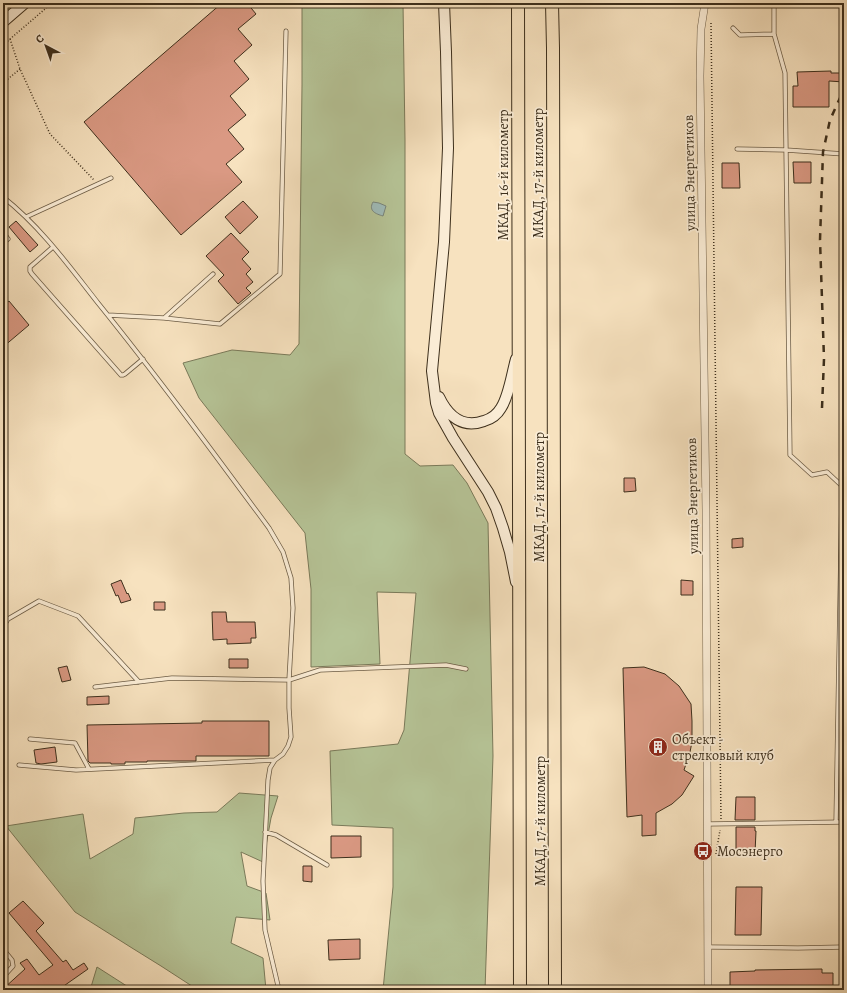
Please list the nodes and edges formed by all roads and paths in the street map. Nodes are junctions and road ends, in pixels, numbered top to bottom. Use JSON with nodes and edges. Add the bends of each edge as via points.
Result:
{"nodes":[{"id":1,"x":25,"y":3,"type":"edge"},
{"id":2,"x":52,"y":3,"type":"edge"},
{"id":3,"x":444,"y":3,"type":"edge"},
{"id":4,"x":518,"y":3,"type":"edge"},
{"id":5,"x":552,"y":3,"type":"edge"},
{"id":6,"x":705,"y":3,"type":"edge"},
{"id":7,"x":774,"y":3,"type":"edge"},
{"id":8,"x":3,"y":22,"type":"edge"},
{"id":9,"x":711,"y":23,"type":"dead end"},
{"id":10,"x":733,"y":28,"type":"dead end"},
{"id":11,"x":286,"y":31,"type":"dead end"},
{"id":12,"x":774,"y":34,"type":"junction"},
{"id":13,"x":10,"y":39,"type":"junction"},
{"id":14,"x":3,"y":45,"type":"edge"},
{"id":15,"x":20,"y":69,"type":"junction"},
{"id":16,"x":3,"y":83,"type":"edge"},
{"id":17,"x":737,"y":149,"type":"dead end"},
{"id":18,"x":786,"y":150,"type":"junction"},
{"id":19,"x":844,"y":154,"type":"edge"},
{"id":20,"x":111,"y":178,"type":"dead end"},
{"id":21,"x":98,"y":184,"type":"junction"},
{"id":22,"x":3,"y":197,"type":"edge"},
{"id":23,"x":8,"y":201,"type":"junction"},
{"id":24,"x":3,"y":205,"type":"edge"},
{"id":25,"x":26,"y":217,"type":"junction"},
{"id":26,"x":3,"y":232,"type":"edge"},
{"id":27,"x":3,"y":243,"type":"edge"},
{"id":28,"x":53,"y":247,"type":"junction"},
{"id":29,"x":213,"y":274,"type":"dead end"},
{"id":30,"x":108,"y":315,"type":"junction"},
{"id":31,"x":164,"y":318,"type":"junction"},
{"id":32,"x":519,"y":347,"type":"junction"},
{"id":33,"x":143,"y":359,"type":"junction"},
{"id":34,"x":435,"y":390,"type":"junction"},
{"id":35,"x":520,"y":604,"type":"junction"},
{"id":36,"x":3,"y":627,"type":"edge"},
{"id":37,"x":466,"y":669,"type":"dead end"},
{"id":38,"x":289,"y":680,"type":"junction"},
{"id":39,"x":139,"y":682,"type":"junction"},
{"id":40,"x":95,"y":687,"type":"dead end"},
{"id":41,"x":30,"y":739,"type":"dead end"},
{"id":42,"x":275,"y":760,"type":"junction"},
{"id":43,"x":19,"y":765,"type":"dead end"},
{"id":44,"x":89,"y":769,"type":"junction"},
{"id":45,"x":836,"y":822,"type":"junction"},
{"id":46,"x":844,"y":822,"type":"edge"},
{"id":47,"x":707,"y":824,"type":"junction"},
{"id":48,"x":721,"y":824,"type":"junction"},
{"id":49,"x":265,"y":832,"type":"junction"},
{"id":50,"x":716,"y":855,"type":"dead end"},
{"id":51,"x":327,"y":866,"type":"dead end"},
{"id":52,"x":708,"y":946,"type":"junction"},
{"id":53,"x":844,"y":947,"type":"edge"},
{"id":54,"x":3,"y":949,"type":"edge"},
{"id":55,"x":3,"y":977,"type":"edge"},
{"id":56,"x":279,"y":990,"type":"edge"},
{"id":57,"x":520,"y":990,"type":"edge"},
{"id":58,"x":555,"y":990,"type":"edge"},
{"id":59,"x":708,"y":990,"type":"edge"}],
"edges":[{"from":1,"to":8,"type":"main road"},
{"from":2,"to":13,"type":"path"},
{"from":3,"to":34,"type":"main road","via":[[448,148],[444,242],[432,371]]},
{"from":4,"to":32,"type":"highway","name":"МКАД, 16-й километр"},
{"from":5,"to":58,"type":"highway","name":"МКАД, 17-й километр"},
{"from":6,"to":47,"type":"street","name":"улица Энергетиков","via":[[701,29],[700,76]]},
{"from":7,"to":12,"type":"lane"},
{"from":9,"to":48,"type":"path"},
{"from":10,"to":12,"type":"lane","via":[[740,35]]},
{"from":11,"to":31,"type":"lane","via":[[280,274],[220,324]]},
{"from":12,"to":18,"type":"lane","via":[[785,72]]},
{"from":13,"to":14,"type":"path"},
{"from":13,"to":15,"type":"path"},
{"from":15,"to":16,"type":"path"},
{"from":15,"to":21,"type":"path","via":[[50,134]]},
{"from":17,"to":18,"type":"lane"},
{"from":18,"to":19,"type":"lane"},
{"from":18,"to":45,"type":"lane","via":[[790,455],[812,475],[827,472],[842,486]]},
{"from":20,"to":21,"type":"lane"},
{"from":21,"to":25,"type":"lane"},
{"from":22,"to":23,"type":"lane"},
{"from":23,"to":24,"type":"lane"},
{"from":23,"to":25,"type":"lane"},
{"from":25,"to":28,"type":"lane"},
{"from":26,"to":27,"type":"lane","via":[[8,239]]},
{"from":28,"to":30,"type":"lane"},
{"from":28,"to":33,"type":"lane","via":[[30,267],[32,274],[120,375],[125,374]]},
{"from":29,"to":31,"type":"lane"},
{"from":30,"to":31,"type":"lane"},
{"from":30,"to":33,"type":"lane"},
{"from":32,"to":34,"type":"main road","via":[[505,400],[501,409],[487,421],[465,424],[456,419],[442,405]]},
{"from":32,"to":35,"type":"highway","name":"МКАД, 17-й километр"},
{"from":33,"to":38,"type":"lane","via":[[269,528],[283,552],[291,578],[293,608]]},
{"from":34,"to":35,"type":"main road","via":[[439,413],[488,492],[504,528]]},
{"from":35,"to":57,"type":"highway","name":"МКАД, 17-й километр"},
{"from":36,"to":39,"type":"lane","via":[[8,619],[39,601],[78,616]]},
{"from":37,"to":38,"type":"lane","via":[[446,665],[320,670]]},
{"from":38,"to":39,"type":"lane","via":[[172,678]]},
{"from":38,"to":42,"type":"lane","via":[[291,737],[283,754]]},
{"from":39,"to":40,"type":"lane"},
{"from":41,"to":44,"type":"lane","via":[[75,743]]},
{"from":42,"to":44,"type":"lane"},
{"from":42,"to":49,"type":"lane","via":[[270,768],[268,780]]},
{"from":43,"to":44,"type":"lane"},
{"from":45,"to":46,"type":"lane"},
{"from":45,"to":48,"type":"lane"},
{"from":47,"to":48,"type":"lane"},
{"from":47,"to":52,"type":"street","name":"улица Энергетиков"},
{"from":48,"to":50,"type":"path"},
{"from":49,"to":51,"type":"lane","via":[[276,835]]},
{"from":49,"to":56,"type":"lane","via":[[263,881],[266,930]]},
{"from":52,"to":53,"type":"lane"},
{"from":52,"to":59,"type":"street","name":"улица Энергетиков"},
{"from":54,"to":55,"type":"lane","via":[[12,960],[13,966]]}]}
